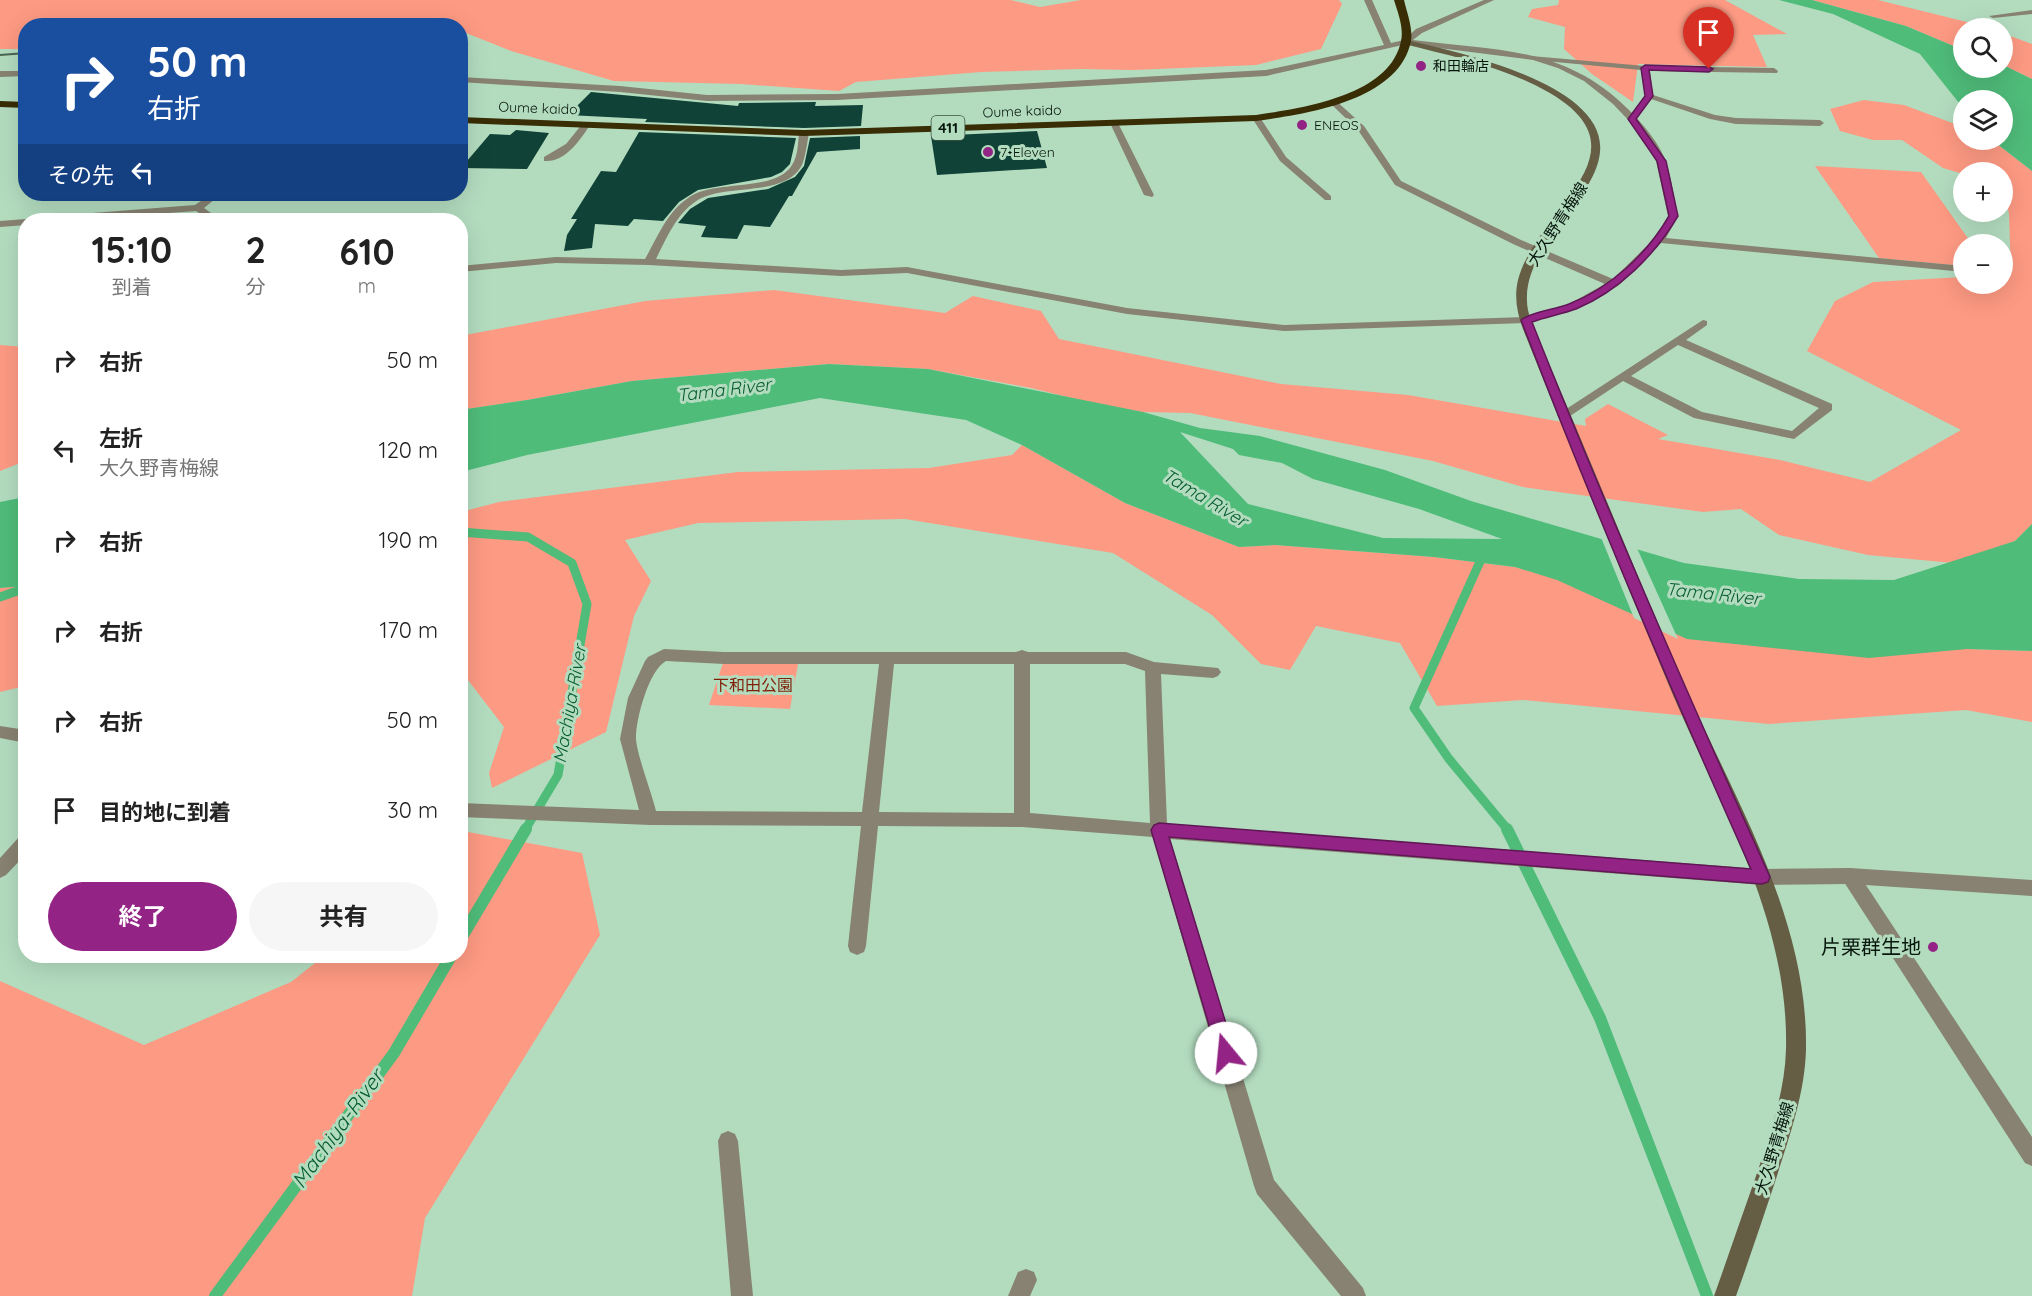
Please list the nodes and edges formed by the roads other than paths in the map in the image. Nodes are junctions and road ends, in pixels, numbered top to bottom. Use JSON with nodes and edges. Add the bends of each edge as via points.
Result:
{"nodes":[{"id":1,"x":1368,"y":0,"type":"edge"},
{"id":2,"x":1399,"y":0,"type":"edge"},
{"id":3,"x":1490,"y":0,"type":"edge"},
{"id":4,"x":2032,"y":12,"type":"edge"},
{"id":5,"x":1993,"y":16,"type":"dead end"},
{"id":6,"x":1407,"y":42,"type":"junction"},
{"id":7,"x":1388,"y":45,"type":"junction"},
{"id":8,"x":1534,"y":58,"type":"junction"},
{"id":9,"x":1645,"y":68,"type":"junction"},
{"id":10,"x":1774,"y":71,"type":"dead end"},
{"id":11,"x":18,"y":73,"type":"edge"},
{"id":12,"x":0,"y":74,"type":"edge"},
{"id":13,"x":468,"y":80,"type":"edge"},
{"id":14,"x":1649,"y":96,"type":"junction"},
{"id":15,"x":1334,"y":102,"type":"junction"},
{"id":16,"x":0,"y":104,"type":"edge"},
{"id":17,"x":18,"y":105,"type":"edge"},
{"id":18,"x":1256,"y":118,"type":"junction"},
{"id":19,"x":1632,"y":119,"type":"junction"},
{"id":20,"x":468,"y":120,"type":"edge"},
{"id":21,"x":1114,"y":123,"type":"junction"},
{"id":22,"x":1820,"y":123,"type":"dead end"},
{"id":23,"x":586,"y":124,"type":"junction"},
{"id":24,"x":804,"y":133,"type":"junction"},
{"id":25,"x":547,"y":159,"type":"dead end"},
{"id":26,"x":1149,"y":195,"type":"dead end"},
{"id":27,"x":1328,"y":198,"type":"dead end"},
{"id":28,"x":207,"y":201,"type":"edge"},
{"id":29,"x":198,"y":208,"type":"junction"},
{"id":30,"x":133,"y":213,"type":"edge"},
{"id":31,"x":206,"y":213,"type":"edge"},
{"id":32,"x":18,"y":223,"type":"edge"},
{"id":33,"x":0,"y":224,"type":"edge"},
{"id":34,"x":1659,"y":240,"type":"junction"},
{"id":35,"x":1537,"y":251,"type":"junction"},
{"id":36,"x":649,"y":262,"type":"junction"},
{"id":37,"x":468,"y":268,"type":"edge"},
{"id":38,"x":1953,"y":268,"type":"edge"},
{"id":39,"x":1614,"y":284,"type":"junction"},
{"id":40,"x":1526,"y":320,"type":"junction"},
{"id":41,"x":1703,"y":323,"type":"dead end"},
{"id":42,"x":1677,"y":340,"type":"junction"},
{"id":43,"x":1623,"y":376,"type":"junction"},
{"id":44,"x":1566,"y":422,"type":"junction"},
{"id":45,"x":1022,"y":656,"type":"junction"},
{"id":46,"x":886,"y":657,"type":"junction"},
{"id":47,"x":1153,"y":668,"type":"junction"},
{"id":48,"x":1213,"y":672,"type":"dead end"},
{"id":49,"x":0,"y":732,"type":"edge"},
{"id":50,"x":18,"y":735,"type":"edge"},
{"id":51,"x":468,"y":810,"type":"edge"},
{"id":52,"x":650,"y":818,"type":"junction"},
{"id":53,"x":872,"y":820,"type":"junction"},
{"id":54,"x":1022,"y":820,"type":"junction"},
{"id":55,"x":1159,"y":830,"type":"junction"},
{"id":56,"x":18,"y":850,"type":"edge"},
{"id":57,"x":0,"y":870,"type":"edge"},
{"id":58,"x":1850,"y":876,"type":"junction"},
{"id":59,"x":1762,"y":877,"type":"junction"},
{"id":60,"x":2032,"y":888,"type":"edge"},
{"id":61,"x":857,"y":946,"type":"dead end"},
{"id":62,"x":728,"y":1141,"type":"dead end"},
{"id":63,"x":2032,"y":1156,"type":"edge"},
{"id":64,"x":742,"y":1296,"type":"edge"},
{"id":65,"x":1354,"y":1296,"type":"edge"},
{"id":66,"x":1725,"y":1296,"type":"edge"}],
"edges":[{"from":1,"to":7,"type":"street"},
{"from":2,"to":6,"type":"highway"},
{"from":3,"to":6,"type":"street","via":[[1419,31]]},
{"from":4,"to":5,"type":"street"},
{"from":6,"to":7,"type":"street"},
{"from":6,"to":8,"type":"street"},
{"from":6,"to":15,"type":"highway","name":"Oume kaido","number":"411","via":[[1401,60],[1384,76],[1359,93]]},
{"from":6,"to":35,"type":"main road","name":"大久野青梅線","via":[[1512,72],[1568,101],[1586,118],[1598,148],[1592,170]]},
{"from":7,"to":13,"type":"street","via":[[1266,73],[837,97],[707,98]]},
{"from":8,"to":9,"type":"street"},
{"from":8,"to":19,"type":"street","via":[[1587,80]]},
{"from":9,"to":10,"type":"street"},
{"from":9,"to":14,"type":"street"},
{"from":11,"to":12,"type":"street"},
{"from":14,"to":19,"type":"street"},
{"from":14,"to":22,"type":"street","via":[[1736,121]]},
{"from":15,"to":18,"type":"highway","name":"Oume kaido","number":"411"},
{"from":15,"to":35,"type":"street","via":[[1361,128],[1398,183]]},
{"from":16,"to":17,"type":"highway"},
{"from":18,"to":21,"type":"highway","name":"Oume kaido","number":"411"},
{"from":18,"to":27,"type":"street","via":[[1283,159]]},
{"from":19,"to":34,"type":"street","via":[[1661,161],[1673,216]]},
{"from":20,"to":23,"type":"highway","name":"Oume kaido","number":"411"},
{"from":21,"to":24,"type":"highway","name":"Oume kaido","number":"411"},
{"from":21,"to":26,"type":"street"},
{"from":23,"to":24,"type":"highway","name":"Oume kaido","number":"411"},
{"from":23,"to":25,"type":"street","via":[[560,155]]},
{"from":24,"to":36,"type":"street","via":[[796,167],[790,173],[777,180],[702,194],[691,200],[674,218]]},
{"from":28,"to":29,"type":"street"},
{"from":29,"to":30,"type":"street"},
{"from":29,"to":31,"type":"street"},
{"from":32,"to":33,"type":"street"},
{"from":34,"to":38,"type":"street"},
{"from":34,"to":39,"type":"street"},
{"from":35,"to":39,"type":"street"},
{"from":35,"to":40,"type":"main road","name":"大久野青梅線","via":[[1523,277],[1520,299]]},
{"from":36,"to":37,"type":"street","via":[[556,260]]},
{"from":36,"to":40,"type":"street","via":[[841,273],[907,270],[1127,311],[1284,328]]},
{"from":39,"to":40,"type":"street","via":[[1573,306]]},
{"from":40,"to":44,"type":"main road","name":"大久野青梅線"},
{"from":41,"to":42,"type":"street"},
{"from":42,"to":43,"type":"street"},
{"from":42,"to":43,"type":"street","via":[[1828,407],[1794,435],[1698,415]]},
{"from":43,"to":44,"type":"street"},
{"from":44,"to":59,"type":"main road","name":"大久野青梅線"},
{"from":45,"to":46,"type":"street"},
{"from":45,"to":47,"type":"street","via":[[1126,658]]},
{"from":45,"to":54,"type":"street"},
{"from":46,"to":52,"type":"street","via":[[664,655],[653,661],[636,698],[628,739]]},
{"from":46,"to":53,"type":"street"},
{"from":47,"to":48,"type":"street"},
{"from":47,"to":55,"type":"street"},
{"from":49,"to":50,"type":"street"},
{"from":51,"to":52,"type":"street"},
{"from":52,"to":53,"type":"street"},
{"from":53,"to":54,"type":"street"},
{"from":53,"to":61,"type":"street"},
{"from":54,"to":55,"type":"street"},
{"from":55,"to":59,"type":"street"},
{"from":55,"to":65,"type":"street","via":[[1265,1186]]},
{"from":56,"to":57,"type":"street"},
{"from":58,"to":59,"type":"street"},
{"from":58,"to":60,"type":"street"},
{"from":58,"to":63,"type":"street"},
{"from":59,"to":66,"type":"main road","name":"大久野青梅線","via":[[1781,933],[1792,983],[1796,1049],[1788,1111]]},
{"from":62,"to":64,"type":"street"}]}
